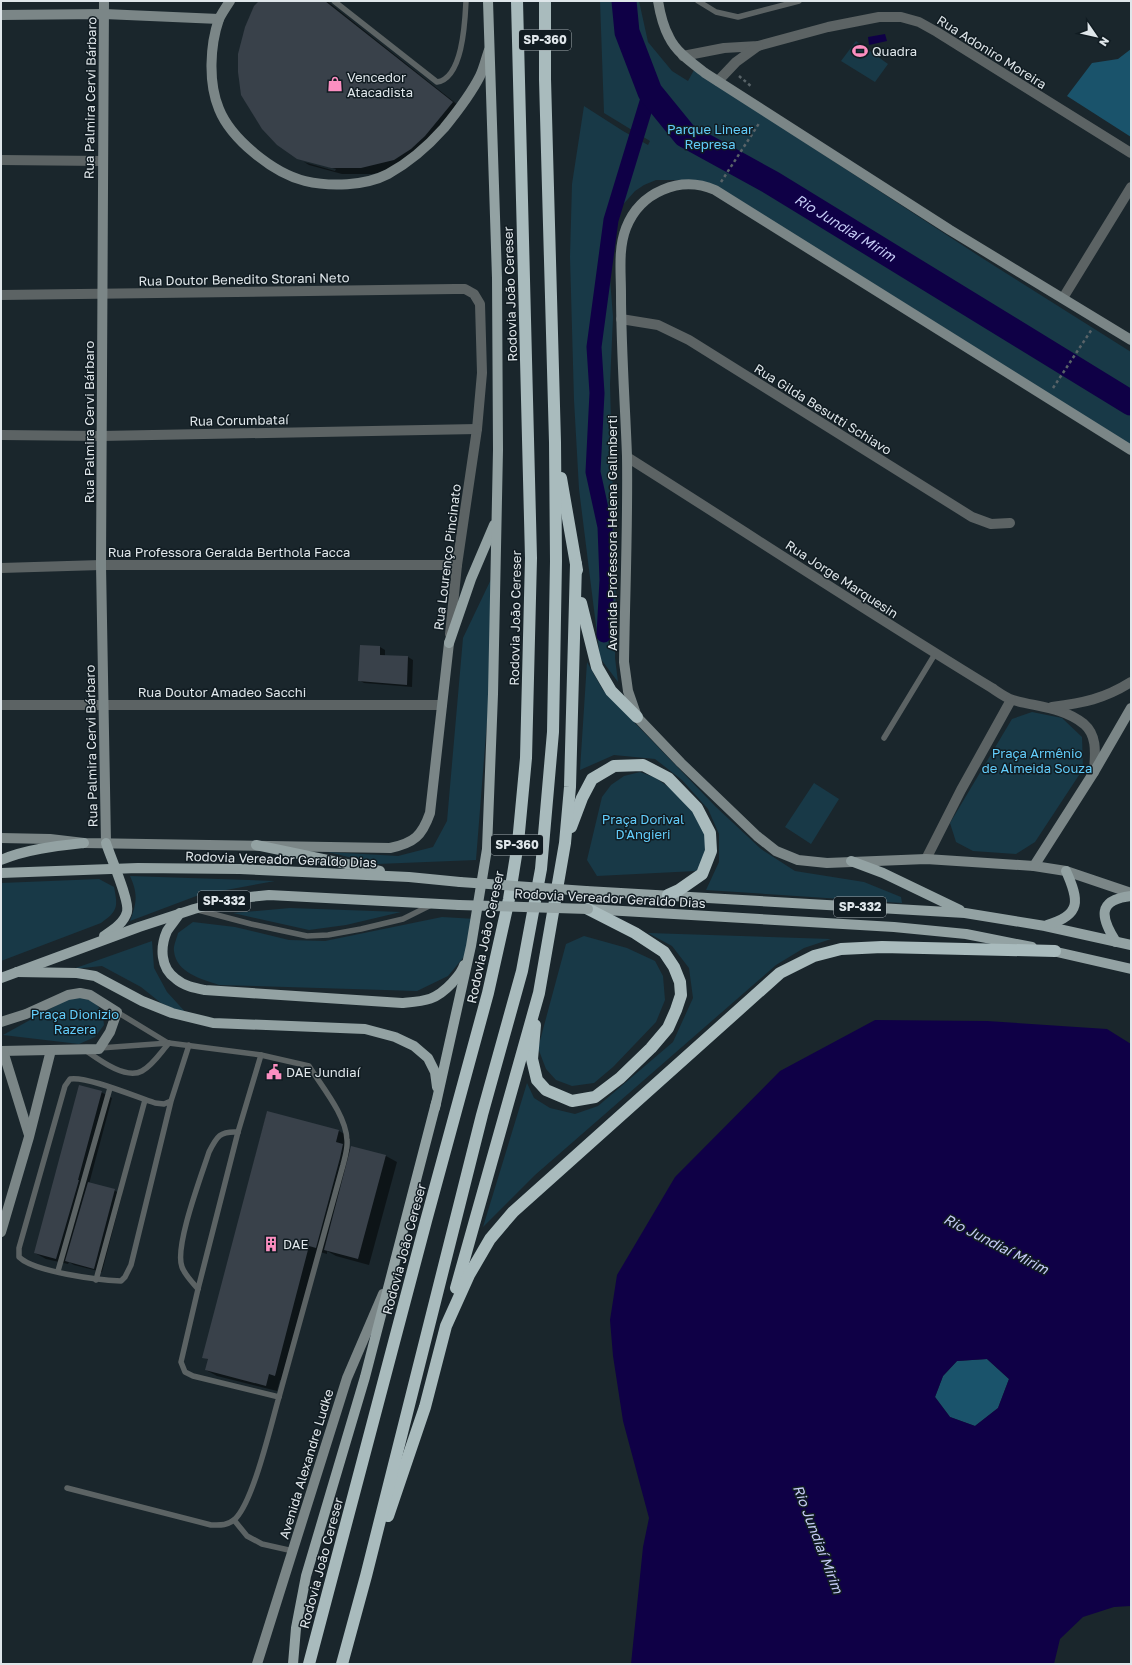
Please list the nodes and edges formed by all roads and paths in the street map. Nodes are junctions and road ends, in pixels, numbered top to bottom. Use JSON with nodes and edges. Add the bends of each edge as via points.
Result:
{"nodes":[{"id":1,"x":104,"y":1,"type":"edge"},
{"id":2,"x":230,"y":1,"type":"edge"},
{"id":3,"x":334,"y":1,"type":"edge"},
{"id":4,"x":466,"y":1,"type":"edge"},
{"id":5,"x":488,"y":1,"type":"edge"},
{"id":6,"x":517,"y":1,"type":"edge"},
{"id":7,"x":545,"y":1,"type":"edge"},
{"id":8,"x":549,"y":1,"type":"edge"},
{"id":9,"x":658,"y":1,"type":"edge"},
{"id":10,"x":698,"y":1,"type":"edge"},
{"id":11,"x":799,"y":1,"type":"edge"},
{"id":12,"x":104,"y":14,"type":"junction"},
{"id":13,"x":1,"y":15,"type":"edge"},
{"id":14,"x":219,"y":19,"type":"junction"},
{"id":15,"x":546,"y":40,"type":"junction"},
{"id":16,"x":490,"y":45,"type":"junction"},
{"id":17,"x":758,"y":46,"type":"junction"},
{"id":18,"x":683,"y":56,"type":"junction"},
{"id":19,"x":718,"y":81,"type":"junction"},
{"id":20,"x":758,"y":125,"type":"dead end"},
{"id":21,"x":1131,"y":153,"type":"edge"},
{"id":22,"x":1,"y":160,"type":"edge"},
{"id":23,"x":102,"y":161,"type":"junction"},
{"id":24,"x":720,"y":183,"type":"dead end"},
{"id":25,"x":1131,"y":187,"type":"edge"},
{"id":26,"x":103,"y":294,"type":"junction"},
{"id":27,"x":1,"y":295,"type":"edge"},
{"id":28,"x":1063,"y":298,"type":"junction"},
{"id":29,"x":480,"y":304,"type":"joint"},
{"id":30,"x":621,"y":319,"type":"junction"},
{"id":31,"x":1098,"y":320,"type":"junction"},
{"id":32,"x":1131,"y":340,"type":"edge"},
{"id":33,"x":1057,"y":382,"type":"dead end"},
{"id":34,"x":477,"y":429,"type":"junction"},
{"id":35,"x":1,"y":435,"type":"edge"},
{"id":36,"x":101,"y":436,"type":"junction"},
{"id":37,"x":555,"y":442,"type":"junction"},
{"id":38,"x":1131,"y":450,"type":"edge"},
{"id":39,"x":627,"y":457,"type":"junction"},
{"id":40,"x":496,"y":520,"type":"junction"},
{"id":41,"x":1010,"y":523,"type":"dead end"},
{"id":42,"x":576,"y":564,"type":"junction"},
{"id":43,"x":101,"y":565,"type":"junction"},
{"id":44,"x":457,"y":566,"type":"junction"},
{"id":45,"x":1,"y":568,"type":"edge"},
{"id":46,"x":449,"y":643,"type":"junction"},
{"id":47,"x":935,"y":654,"type":"junction"},
{"id":48,"x":1131,"y":682,"type":"edge"},
{"id":49,"x":1011,"y":700,"type":"junction"},
{"id":50,"x":1,"y":705,"type":"edge"},
{"id":51,"x":102,"y":705,"type":"junction"},
{"id":52,"x":442,"y":705,"type":"junction"},
{"id":53,"x":1050,"y":708,"type":"junction"},
{"id":54,"x":1131,"y":708,"type":"edge"},
{"id":55,"x":637,"y":717,"type":"junction"},
{"id":56,"x":884,"y":738,"type":"dead end"},
{"id":57,"x":1094,"y":772,"type":"junction"},
{"id":58,"x":1,"y":838,"type":"edge"},
{"id":59,"x":84,"y":843,"type":"junction"},
{"id":60,"x":106,"y":843,"type":"junction"},
{"id":61,"x":565,"y":843,"type":"junction"},
{"id":62,"x":256,"y":845,"type":"junction"},
{"id":63,"x":926,"y":859,"type":"junction"},
{"id":64,"x":1,"y":860,"type":"edge"},
{"id":65,"x":851,"y":861,"type":"junction"},
{"id":66,"x":1034,"y":866,"type":"junction"},
{"id":67,"x":114,"y":869,"type":"junction"},
{"id":68,"x":1066,"y":871,"type":"junction"},
{"id":69,"x":1,"y":874,"type":"edge"},
{"id":70,"x":409,"y":877,"type":"junction"},
{"id":71,"x":668,"y":895,"type":"junction"},
{"id":72,"x":1131,"y":895,"type":"edge"},
{"id":73,"x":435,"y":903,"type":"junction"},
{"id":74,"x":194,"y":909,"type":"junction"},
{"id":75,"x":588,"y":909,"type":"junction"},
{"id":76,"x":180,"y":913,"type":"junction"},
{"id":77,"x":965,"y":913,"type":"junction"},
{"id":78,"x":1046,"y":926,"type":"junction"},
{"id":79,"x":1116,"y":942,"type":"junction"},
{"id":80,"x":94,"y":943,"type":"junction"},
{"id":81,"x":1131,"y":945,"type":"edge"},
{"id":82,"x":471,"y":946,"type":"junction"},
{"id":83,"x":1054,"y":951,"type":"junction"},
{"id":84,"x":1131,"y":969,"type":"edge"},
{"id":85,"x":17,"y":972,"type":"junction"},
{"id":86,"x":1,"y":978,"type":"edge"},
{"id":87,"x":539,"y":993,"type":"junction"},
{"id":88,"x":117,"y":1012,"type":"junction"},
{"id":89,"x":1,"y":1022,"type":"edge"},
{"id":90,"x":169,"y":1043,"type":"junction"},
{"id":91,"x":189,"y":1045,"type":"junction"},
{"id":92,"x":99,"y":1049,"type":"junction"},
{"id":93,"x":51,"y":1050,"type":"junction"},
{"id":94,"x":84,"y":1050,"type":"junction"},
{"id":95,"x":2,"y":1051,"type":"edge"},
{"id":96,"x":261,"y":1055,"type":"junction"},
{"id":97,"x":110,"y":1088,"type":"junction"},
{"id":98,"x":144,"y":1100,"type":"junction"},
{"id":99,"x":171,"y":1101,"type":"junction"},
{"id":100,"x":435,"y":1108,"type":"junction"},
{"id":101,"x":238,"y":1132,"type":"junction"},
{"id":102,"x":29,"y":1137,"type":"junction"},
{"id":103,"x":1,"y":1232,"type":"edge"},
{"id":104,"x":58,"y":1271,"type":"junction"},
{"id":105,"x":391,"y":1276,"type":"junction"},
{"id":106,"x":96,"y":1280,"type":"junction"},
{"id":107,"x":198,"y":1289,"type":"junction"},
{"id":108,"x":446,"y":1326,"type":"junction"},
{"id":109,"x":279,"y":1397,"type":"junction"},
{"id":110,"x":67,"y":1488,"type":"dead end"},
{"id":111,"x":234,"y":1520,"type":"junction"},
{"id":112,"x":293,"y":1552,"type":"junction"},
{"id":113,"x":366,"y":1576,"type":"junction"},
{"id":114,"x":257,"y":1664,"type":"edge"},
{"id":115,"x":293,"y":1664,"type":"edge"},
{"id":116,"x":308,"y":1664,"type":"edge"},
{"id":117,"x":342,"y":1664,"type":"edge"}],
"edges":[{"from":1,"to":12,"type":"street","name":"Rua Palmira Cervi Bárbaro"},
{"from":2,"to":14,"type":"street"},
{"from":3,"to":4,"type":"lane","via":[[437,82],[448,77],[460,52]]},
{"from":5,"to":16,"type":"main road"},
{"from":6,"to":116,"type":"highway","name":"Rodovia João Cereser","number":"SP-360","via":[[531,558],[526,758],[518,843],[509,899],[488,993]]},
{"from":7,"to":15,"type":"highway","number":"SP-360"},
{"from":8,"to":15,"type":"highway"},
{"from":9,"to":18,"type":"street","via":[[669,39]]},
{"from":10,"to":11,"type":"lane","via":[[716,12],[738,17]]},
{"from":12,"to":13,"type":"street"},
{"from":12,"to":14,"type":"street"},
{"from":12,"to":23,"type":"street","name":"Rua Palmira Cervi Bárbaro"},
{"from":14,"to":16,"type":"street","via":[[211,58],[213,85],[219,109],[231,129],[246,146],[264,160],[284,172],[321,183],[366,181],[387,174],[413,159],[454,116],[481,75]]},
{"from":15,"to":37,"type":"highway","number":"SP-360"},
{"from":16,"to":40,"type":"main road","via":[[497,278]]},
{"from":17,"to":18,"type":"street","name":"Rua Adoniro Moreira","via":[[724,48]]},
{"from":17,"to":19,"type":"street","name":"Rua Adoniro Moreira","via":[[736,62]]},
{"from":17,"to":21,"type":"street","name":"Rua Adoniro Moreira","via":[[828,27],[879,17],[901,16],[937,32]]},
{"from":18,"to":19,"type":"street"},
{"from":19,"to":28,"type":"street","via":[[950,230]]},
{"from":20,"to":24,"type":"path"},
{"from":22,"to":23,"type":"street"},
{"from":23,"to":26,"type":"street","name":"Rua Palmira Cervi Bárbaro"},
{"from":25,"to":28,"type":"street"},
{"from":26,"to":27,"type":"street","name":"Rua Doutor Benedito Storani Neto"},
{"from":26,"to":29,"type":"street","name":"Rua Doutor Benedito Storani Neto","via":[[455,289],[474,294]]},
{"from":26,"to":36,"type":"street","name":"Rua Palmira Cervi Bárbaro"},
{"from":28,"to":31,"type":"street"},
{"from":29,"to":34,"type":"street","name":"Rua Lourenço Pincinato","via":[[482,373]]},
{"from":30,"to":38,"type":"street","name":"Avenida Professora Helena Galimberti","via":[[621,252],[630,218],[653,194],[664,188],[682,184],[703,185],[715,190]]},
{"from":30,"to":39,"type":"street","name":"Avenida Professora Helena Galimberti"},
{"from":30,"to":41,"type":"street","name":"Rua Gilda Besutti Schiavo","via":[[658,325],[689,340],[972,518],[991,524]]},
{"from":31,"to":32,"type":"street"},
{"from":31,"to":33,"type":"path"},
{"from":34,"to":36,"type":"street","name":"Rua Corumbataí"},
{"from":34,"to":44,"type":"street","name":"Rua Lourenço Pincinato"},
{"from":35,"to":36,"type":"street","name":"Rua Corumbataí"},
{"from":36,"to":43,"type":"street","name":"Rua Palmira Cervi Bárbaro"},
{"from":37,"to":42,"type":"highway"},
{"from":37,"to":113,"type":"highway","number":"SP-360","via":[[556,561],[552,732],[541,869],[522,971],[482,1115]]},
{"from":39,"to":47,"type":"street","name":"Rua Jorge Marquesin"},
{"from":39,"to":55,"type":"street","name":"Avenida Professora Helena Galimberti","via":[[624,662],[628,692]]},
{"from":40,"to":46,"type":"main road","via":[[471,579]]},
{"from":40,"to":82,"type":"main road","via":[[487,849]]},
{"from":42,"to":55,"type":"highway","via":[[583,615],[597,667],[611,691]]},
{"from":42,"to":61,"type":"highway","via":[[570,787]]},
{"from":43,"to":44,"type":"street","name":"Rua Professora Geralda Berthola Facca"},
{"from":43,"to":45,"type":"street","name":"Rua Professora Geralda Berthola Facca"},
{"from":43,"to":51,"type":"street","name":"Rua Palmira Cervi Bárbaro"},
{"from":44,"to":46,"type":"street","name":"Rua Lourenço Pincinato"},
{"from":46,"to":52,"type":"street","name":"Rua Lourenço Pincinato"},
{"from":47,"to":49,"type":"street","name":"Rua Jorge Marquesin"},
{"from":47,"to":56,"type":"lane"},
{"from":48,"to":53,"type":"street","name":"Rua Jorge Marquesin","via":[[1093,701]]},
{"from":49,"to":53,"type":"street","name":"Rua Jorge Marquesin"},
{"from":49,"to":63,"type":"street"},
{"from":50,"to":51,"type":"street","name":"Rua Doutor Amadeo Sacchi"},
{"from":51,"to":52,"type":"street","name":"Rua Doutor Amadeo Sacchi"},
{"from":51,"to":60,"type":"street","name":"Rua Palmira Cervi Bárbaro"},
{"from":52,"to":62,"type":"street","name":"Rua Lourenço Pincinato","via":[[430,813],[421,833],[414,840],[390,848]]},
{"from":53,"to":57,"type":"street","name":"Rua Jorge Marquesin","via":[[1070,715],[1092,733],[1095,750]]},
{"from":54,"to":57,"type":"street"},
{"from":55,"to":65,"type":"street","name":"Avenida Professora Helena Galimberti","via":[[681,763],[776,851],[798,860],[827,863]]},
{"from":57,"to":66,"type":"street"},
{"from":58,"to":59,"type":"street","name":"Rua Lourenço Pincinato"},
{"from":59,"to":60,"type":"street","name":"Rua Lourenço Pincinato"},
{"from":59,"to":64,"type":"main road","via":[[47,848]]},
{"from":60,"to":62,"type":"street","name":"Rua Lourenço Pincinato"},
{"from":60,"to":67,"type":"main road"},
{"from":61,"to":71,"type":"highway","via":[[592,779],[614,766],[643,765],[668,778],[697,808],[710,833],[710,850],[702,874]]},
{"from":61,"to":87,"type":"highway"},
{"from":62,"to":70,"type":"main road"},
{"from":63,"to":65,"type":"street","name":"Avenida Professora Helena Galimberti"},
{"from":63,"to":66,"type":"street","name":"Avenida Professora Helena Galimberti"},
{"from":65,"to":77,"type":"main road","via":[[883,873]]},
{"from":66,"to":68,"type":"street","name":"Avenida Professora Helena Galimberti"},
{"from":67,"to":69,"type":"main road","name":"Rodovia Vereador Geraldo Dias","number":"SP-332"},
{"from":67,"to":70,"type":"main road","name":"Rodovia Vereador Geraldo Dias","number":"SP-332","via":[[240,869]]},
{"from":67,"to":80,"type":"main road","via":[[126,900],[127,911],[122,922]]},
{"from":68,"to":72,"type":"street","name":"Avenida Professora Helena Galimberti"},
{"from":68,"to":78,"type":"main road","via":[[1073,886],[1075,906],[1062,921]]},
{"from":70,"to":71,"type":"main road","name":"Rodovia Vereador Geraldo Dias","number":"SP-332","bridge":true},
{"from":71,"to":77,"type":"main road","name":"Rodovia Vereador Geraldo Dias","number":"SP-332"},
{"from":72,"to":79,"type":"main road","via":[[1119,897],[1106,908],[1105,922]]},
{"from":73,"to":74,"type":"main road","name":"Rodovia Vereador Geraldo Dias","number":"SP-332","via":[[269,896],[231,899]]},
{"from":73,"to":74,"type":"lane","via":[[403,919],[328,935],[307,936]]},
{"from":73,"to":75,"type":"main road","name":"Rodovia Vereador Geraldo Dias","number":"SP-332","bridge":true},
{"from":74,"to":76,"type":"main road","name":"Rodovia Vereador Geraldo Dias","number":"SP-332"},
{"from":75,"to":83,"type":"main road","name":"Rodovia Vereador Geraldo Dias","number":"SP-332","via":[[894,927],[966,934]]},
{"from":75,"to":87,"type":"highway","via":[[636,933],[664,952],[680,982],[681,995],[668,1028],[620,1078],[595,1097],[572,1101],[546,1090],[537,1080],[532,1059]]},
{"from":76,"to":80,"type":"main road","name":"Rodovia Vereador Geraldo Dias","number":"SP-332"},
{"from":76,"to":82,"type":"main road","via":[[168,930],[163,943],[162,958],[167,970],[176,979],[205,990],[402,1003],[426,1001],[441,995],[462,971]]},
{"from":77,"to":78,"type":"main road","name":"Rodovia Vereador Geraldo Dias","number":"SP-332"},
{"from":78,"to":79,"type":"main road","name":"Rodovia Vereador Geraldo Dias","number":"SP-332"},
{"from":79,"to":81,"type":"main road","name":"Rodovia Vereador Geraldo Dias","number":"SP-332"},
{"from":80,"to":85,"type":"main road","name":"Rodovia Vereador Geraldo Dias","number":"SP-332"},
{"from":82,"to":100,"type":"main road"},
{"from":83,"to":84,"type":"main road","name":"Rodovia Vereador Geraldo Dias","number":"SP-332"},
{"from":83,"to":108,"type":"highway","via":[[882,947],[841,949],[814,956],[780,973],[513,1212],[490,1239],[469,1275]]},
{"from":85,"to":86,"type":"main road","name":"Rodovia Vereador Geraldo Dias","number":"SP-332"},
{"from":85,"to":100,"type":"main road","via":[[77,973],[95,976],[142,1001],[172,1013],[213,1023],[365,1029],[395,1037],[414,1046],[428,1058],[435,1072],[437,1086]]},
{"from":87,"to":108,"type":"highway"},
{"from":88,"to":89,"type":"street","via":[[90,995],[68,994],[26,1014]]},
{"from":88,"to":90,"type":"lane"},
{"from":88,"to":92,"type":"street","via":[[110,1032]]},
{"from":90,"to":91,"type":"lane"},
{"from":90,"to":92,"type":"lane"},
{"from":90,"to":94,"type":"lane","via":[[141,1072],[131,1073],[112,1068]]},
{"from":91,"to":96,"type":"lane"},
{"from":91,"to":99,"type":"lane"},
{"from":92,"to":94,"type":"street"},
{"from":93,"to":94,"type":"street"},
{"from":93,"to":95,"type":"street"},
{"from":93,"to":102,"type":"street"},
{"from":95,"to":102,"type":"street"},
{"from":96,"to":101,"type":"lane"},
{"from":96,"to":109,"type":"lane","via":[[309,1066],[344,1123],[347,1141],[343,1165]]},
{"from":97,"to":98,"type":"lane"},
{"from":97,"to":104,"type":"lane"},
{"from":97,"to":104,"type":"lane","via":[[77,1078],[70,1079],[65,1086],[19,1248],[19,1257],[23,1261]]},
{"from":98,"to":99,"type":"lane","via":[[164,1104]]},
{"from":98,"to":106,"type":"lane"},
{"from":99,"to":106,"type":"lane","via":[[126,1277],[120,1281]]},
{"from":100,"to":105,"type":"main road"},
{"from":101,"to":107,"type":"lane"},
{"from":101,"to":107,"type":"lane","via":[[227,1131],[215,1140],[186,1229],[180,1256],[187,1276]]},
{"from":102,"to":103,"type":"street"},
{"from":104,"to":106,"type":"lane"},
{"from":105,"to":112,"type":"street","name":"Avenida Alexandre Ludke","via":[[347,1378]]},
{"from":105,"to":115,"type":"main road","via":[[365,1377],[306,1576],[296,1628]]},
{"from":107,"to":109,"type":"lane","via":[[182,1355],[181,1362],[185,1372]]},
{"from":108,"to":113,"type":"highway","via":[[425,1407],[400,1485]]},
{"from":109,"to":111,"type":"lane","via":[[254,1482],[240,1513]]},
{"from":110,"to":111,"type":"lane","via":[[211,1525],[224,1526]]},
{"from":111,"to":112,"type":"lane","via":[[247,1536],[262,1544]]},
{"from":112,"to":114,"type":"street","name":"Avenida Alexandre Ludke"},
{"from":113,"to":117,"type":"highway","number":"SP-360"}]}
